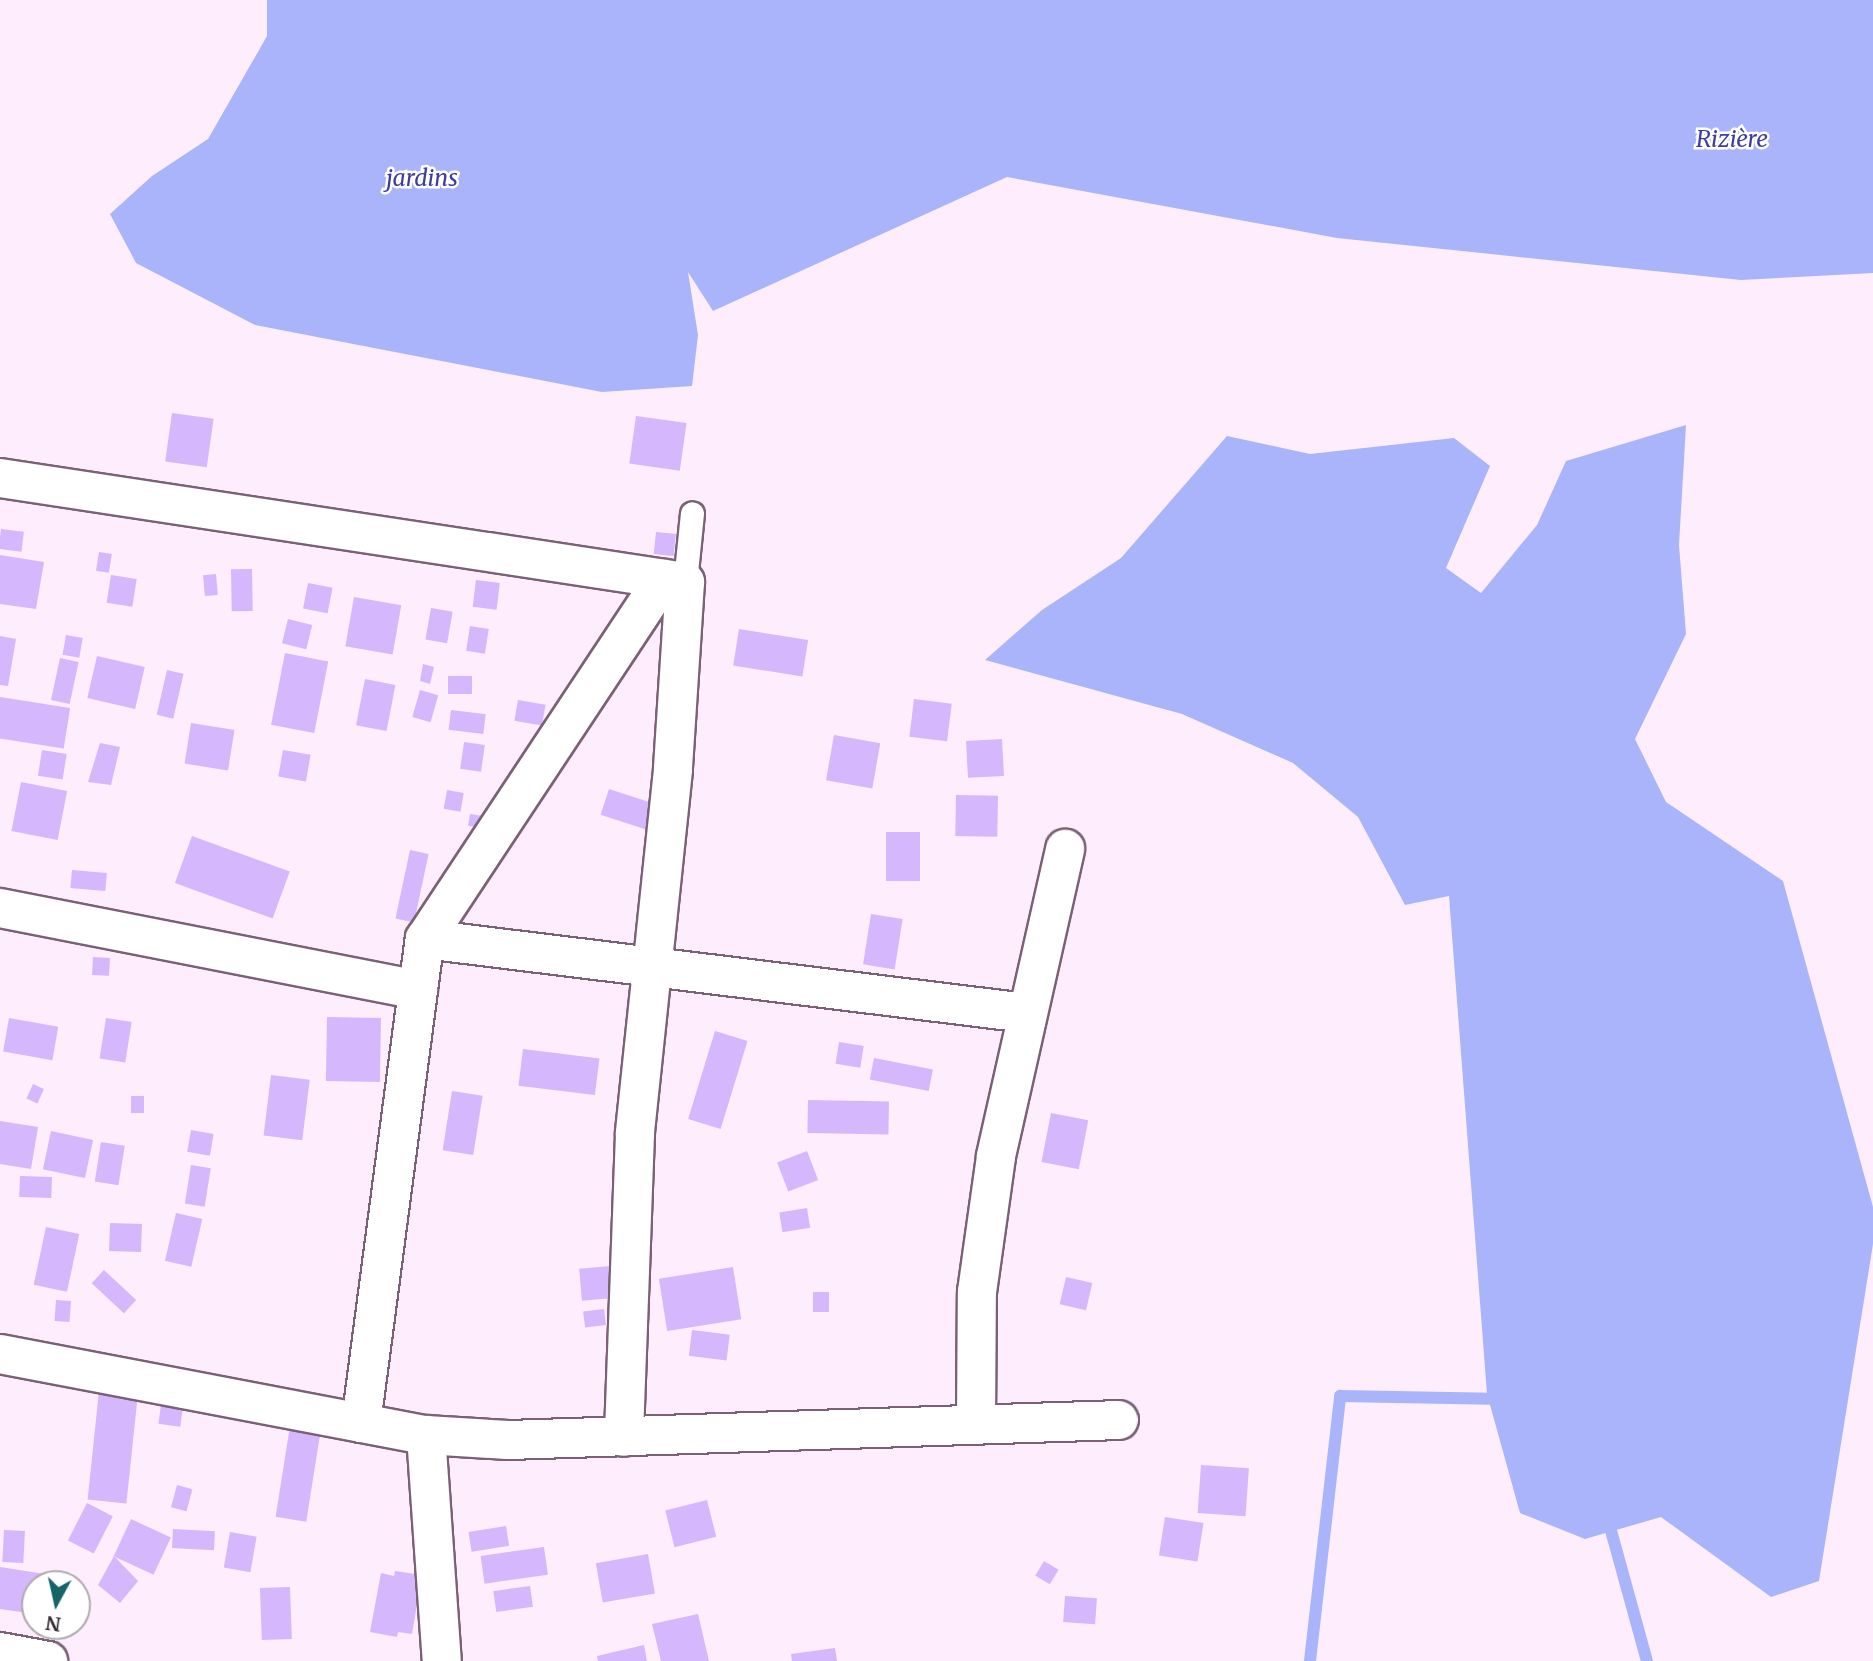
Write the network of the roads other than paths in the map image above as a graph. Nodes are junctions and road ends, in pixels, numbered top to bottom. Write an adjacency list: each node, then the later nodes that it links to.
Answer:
1 (0, 478): 3 (street)
2 (692, 513): 3 (lane)
3 (674, 581): 6 (street); 7 (street)
4 (1065, 849): 9 (street)
5 (0, 908): 8 (street)
6 (425, 939): 7 (street); 8 (street)
7 (656, 967): 9 (street); 15 (street)
8 (418, 990): 13 (street)
9 (1026, 1013): 12 (street)
10 (0, 1354): 13 (street)
11 (1119, 1420): 12 (street)
12 (976, 1421): 15 (street)
13 (361, 1423): 14 (street)
14 (426, 1435): 15 (street); 18 (street)
15 (624, 1437)
16 (0, 1652): 17 (street)
17 (48, 1661)
18 (442, 1661)

